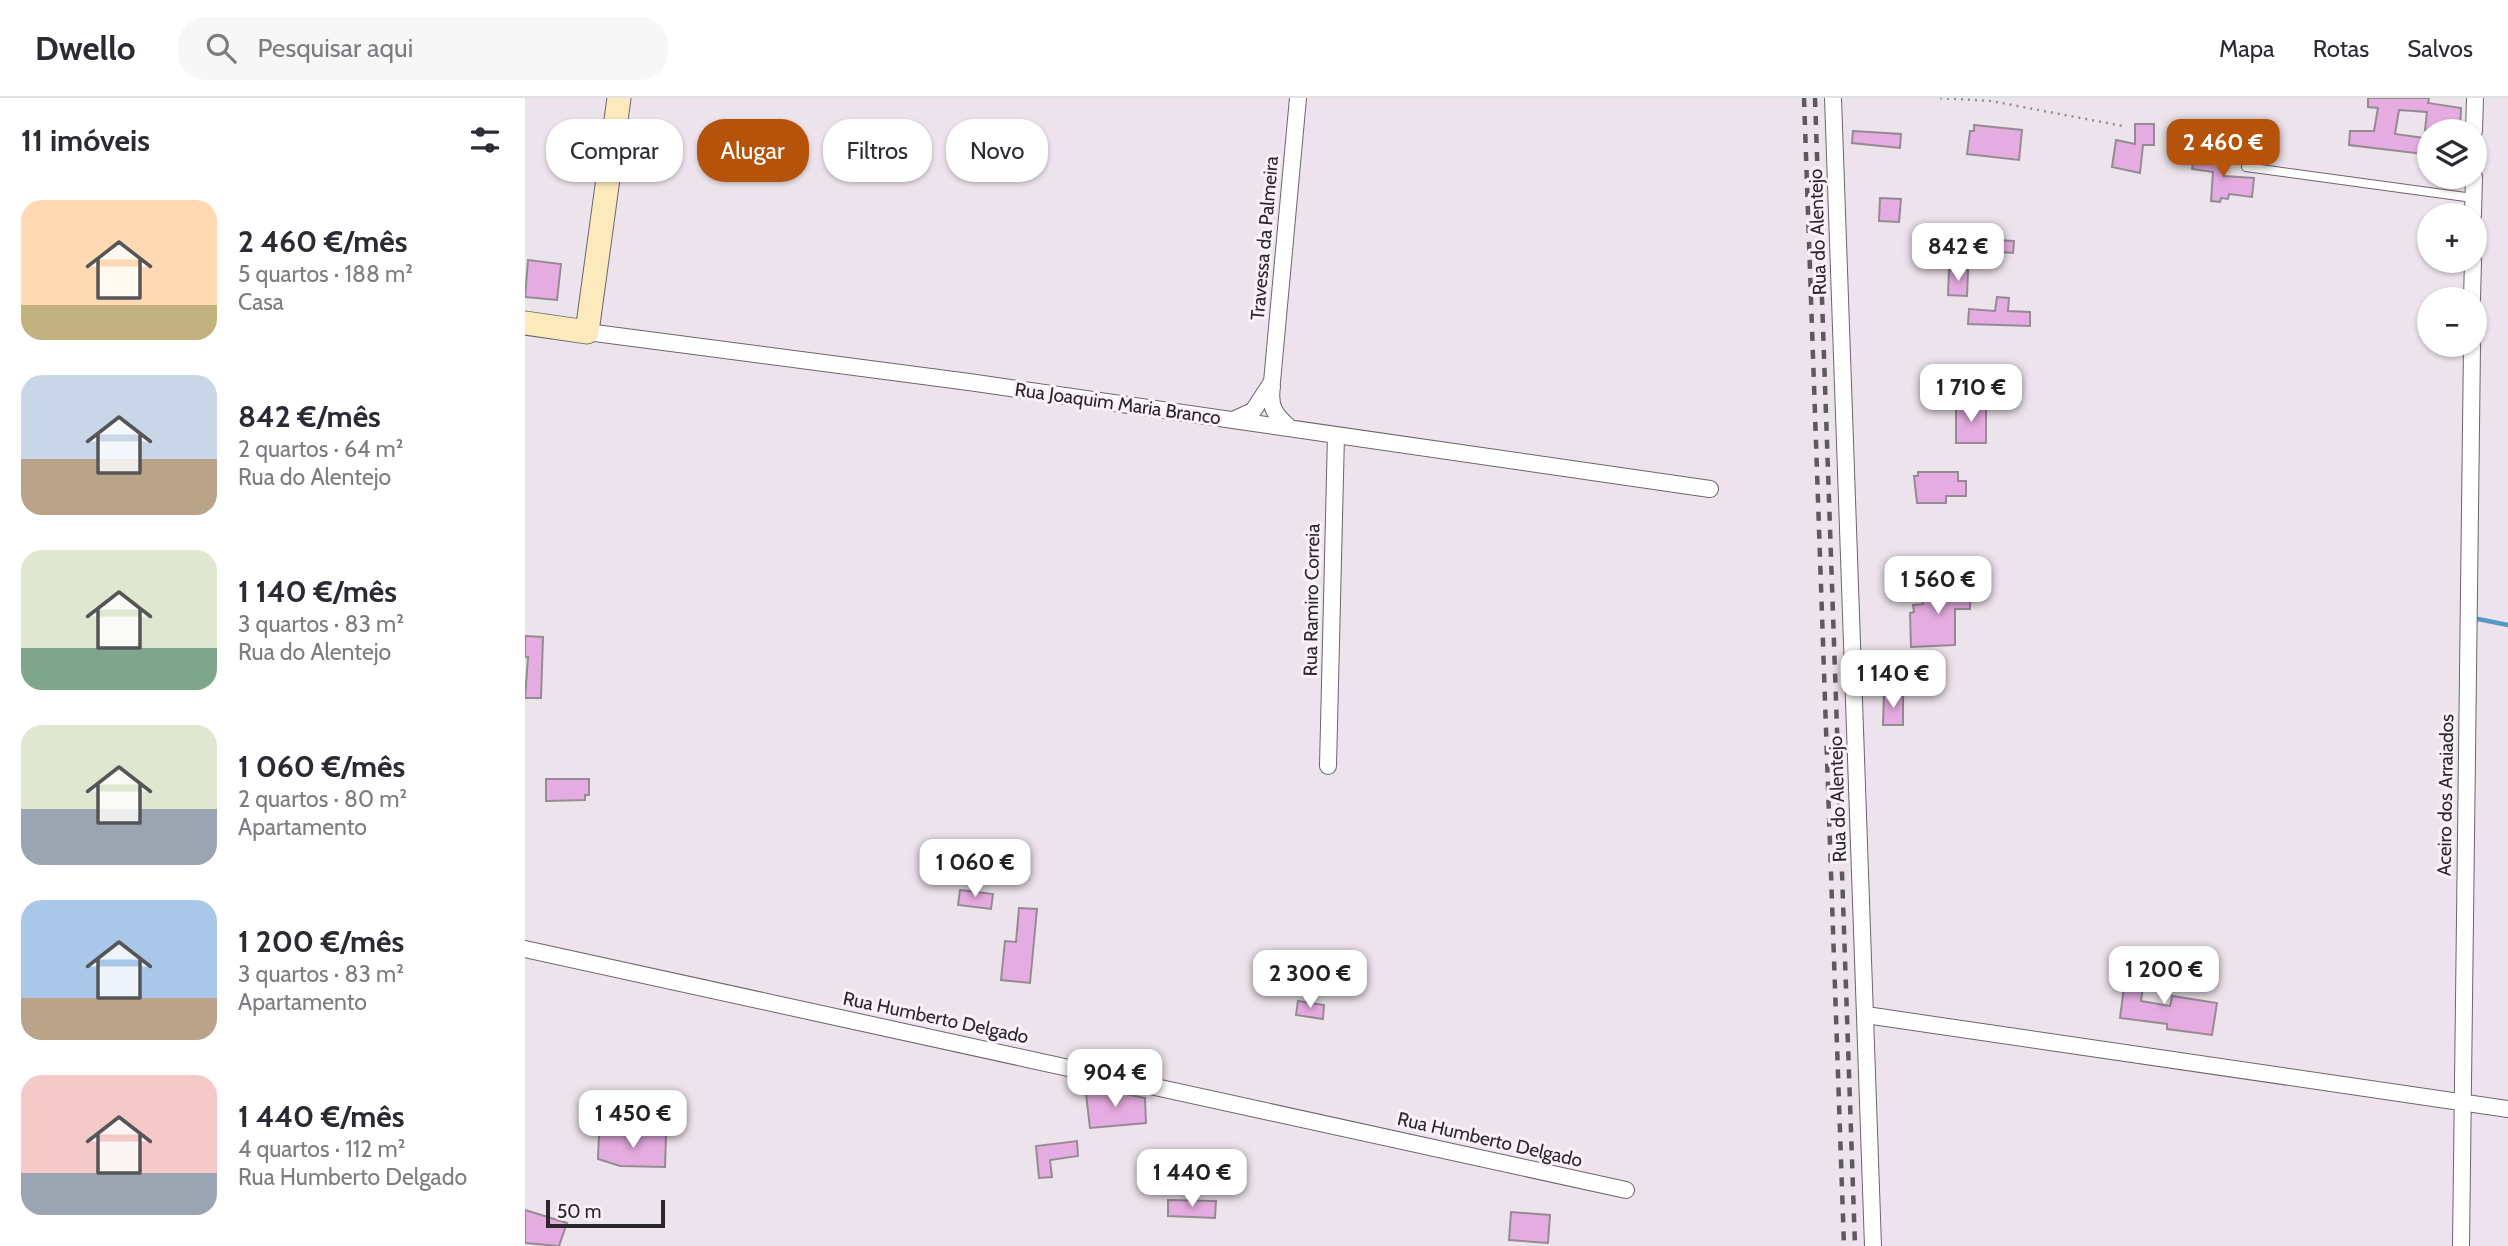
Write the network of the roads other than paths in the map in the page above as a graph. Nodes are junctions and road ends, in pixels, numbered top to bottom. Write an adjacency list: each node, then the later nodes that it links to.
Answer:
1 (619, 98): 11 (street)
2 (1298, 98): 13 (street, Travessa da Palmeira)
3 (1833, 98): 20 (street, Rua do Alentejo)
4 (2475, 98): 5 (street)
5 (2474, 119)
6 (2246, 167): 8 (lane)
7 (2473, 189): 8 (street)
8 (2473, 198): 9 (street)
9 (2473, 203)
10 (525, 323): 11 (street, Rua Joaquim Maria Branco)
11 (587, 332): 14 (street, Rua Joaquim Maria Branco)
12 (2472, 357): 21 (street, Aceiro dos Arraiados)
13 (1272, 382): 14 (street, Travessa da Palmeira); 15 (street, Travessa da Palmeira)
14 (1233, 420): 15 (street, Rua Joaquim Maria Branco)
15 (1290, 428): 16 (street, Rua Joaquim Maria Branco)
16 (1336, 435): 17 (street, Rua Joaquim Maria Branco); 18 (street, Rua Ramiro Correia)
17 (1710, 489)
18 (1328, 766)
19 (525, 949): 23 (street, Rua Humberto Delgado)
20 (1865, 1015): 21 (street); 24 (street, Rua do Alentejo)
21 (2462, 1102): 22 (street); 25 (street, Aceiro dos Arraiados)
22 (2508, 1109)
23 (1626, 1190)
24 (1873, 1246)
25 (2461, 1246)

